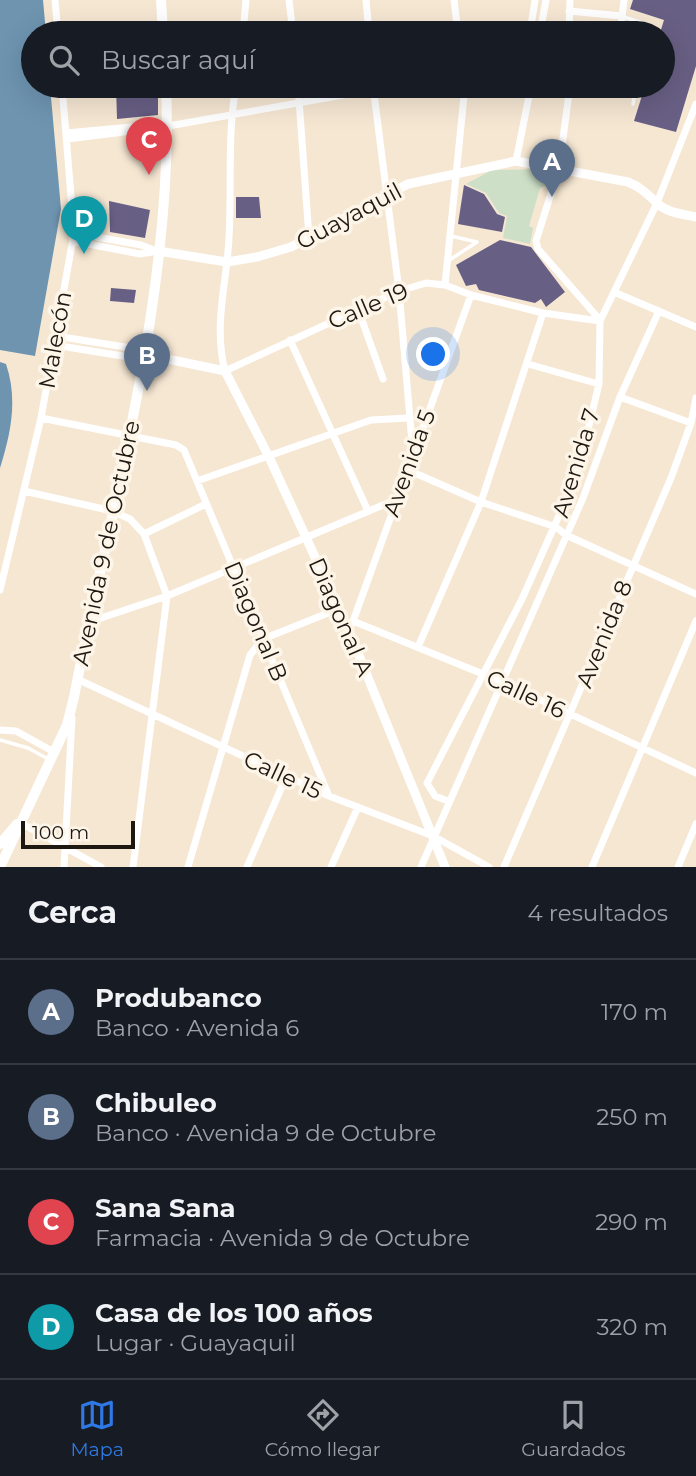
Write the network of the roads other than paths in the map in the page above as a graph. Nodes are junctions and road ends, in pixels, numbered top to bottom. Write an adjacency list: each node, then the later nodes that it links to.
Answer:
1 (55, 0): 13 (street)
2 (161, 0): 14 (main road)
3 (246, 0): 15 (street)
4 (289, 0): 16 (street)
5 (366, 0): 17 (street)
6 (454, 0): 18 (street)
7 (535, 0): 19 (street)
8 (546, 0): 20 (street)
9 (570, 0): 11 (street)
10 (624, 0): 12 (street)
11 (569, 11): 12 (street); 21 (street)
12 (622, 16): 22 (street); 23 (lane)
13 (57, 21)
14 (162, 21)
15 (244, 21)
16 (292, 21)
17 (368, 21)
18 (457, 21)
19 (532, 21)
20 (542, 21)
21 (569, 21)
22 (621, 21)
23 (636, 21)
24 (63, 98): 39 (street, Malecón)
25 (167, 98): 38 (main road, Avenida 9 de Octubre)
26 (234, 98): 37 (street)
27 (299, 98): 34 (street)
28 (328, 98): 34 (street)
29 (375, 98): 43 (street)
30 (464, 98): 42 (street)
31 (529, 98): 40 (street)
32 (568, 98): 41 (street)
33 (634, 98): 35 (lane)
34 (300, 104): 37 (street); 48 (street)
35 (633, 104)
36 (696, 104): 44 (street, Avenida 7)
37 (231, 115): 38 (street); 51 (street)
38 (168, 124): 39 (street); 49 (main road, Avenida 9 de Octubre)
39 (66, 136): 47 (street, Malecón)
40 (516, 161): 41 (street, Guayaquil); 42 (street, Guayaquil)
41 (559, 168): 44 (street, Guayaquil); 59 (street)
42 (457, 174): 43 (street, Guayaquil); 46 (street)
43 (386, 193): 48 (street, Guayaquil); 53 (street)
44 (657, 203): 45 (street, Guayaquil); 54 (street, Avenida 7)
45 (696, 217)
46 (451, 236): 50 (street); 50 (lane)
47 (73, 237): 49 (street, Guayaquil); 61 (street, Malecón)
48 (309, 237): 51 (street, Guayaquil)
49 (158, 251): 51 (street, Guayaquil); 64 (main road, Avenida 9 de Octubre)
50 (448, 261): 52 (street)
51 (227, 262): 66 (street)
52 (445, 285): 53 (street, Calle 19); 55 (street, Calle 19)
53 (399, 291): 56 (street, Calle 19); 72 (street)
54 (614, 292): 57 (street); 59 (street, Avenida 7)
55 (471, 295): 58 (street, Calle 19); 76 (street, Avenida 5)
56 (358, 309): 62 (street, Calle 19); 67 (street)
57 (659, 311): 60 (street); 69 (street, Avenida 7)
58 (542, 313): 59 (street, Calle 19); 65 (street)
59 (600, 321): 68 (street, Avenida 7)
60 (696, 327)
61 (56, 336): 63 (street, Malecón); 64 (street)
62 (290, 340): 66 (street, Calle 19); 74 (street)
63 (54, 345): 64 (street); 71 (street, Malecón)
64 (146, 354): 66 (street); 75 (main road, Avenida 9 de Octubre)
65 (528, 364): 68 (street); 82 (street)
66 (225, 371): 77 (street, Diagonal A)
67 (383, 379)
68 (599, 384): 86 (street, Avenida 7)
69 (620, 397): 73 (street); 88 (street, Avenida 7)
70 (696, 398): 73 (street, Avenida 8)
71 (41, 418): 75 (street); 80 (street, Malecón)
72 (408, 418): 74 (street); 76 (street)
73 (691, 423): 90 (street, Avenida 8)
74 (332, 435): 77 (street); 85 (street)
75 (129, 437): 79 (street, Diagonal B); 84 (main road, Avenida 9 de Octubre)
76 (413, 454): 78 (street, Avenida 5)
77 (269, 457): 79 (street); 89 (street, Diagonal A)
78 (408, 470): 81 (street, Avenida 5); 82 (street)
79 (197, 481): 83 (street, Diagonal B)
80 (24, 491): 84 (street); 92 (street, Malecón)
81 (396, 500): 85 (street); 96 (street, Avenida 5)
82 (481, 502): 86 (street); 101 (street)
83 (206, 505): 87 (street); 91 (street, Diagonal B)
84 (112, 511): 87 (street); 98 (main road, Avenida 9 de Octubre)
85 (368, 511): 89 (street)
86 (556, 527): 88 (street); 102 (street, Avenida 7)
87 (144, 534): 94 (street)
88 (566, 535): 90 (street); 104 (street, Avenida 7)
89 (305, 537): 91 (street); 95 (street, Diagonal A)
90 (634, 563): 93 (street); 107 (street, Avenida 8)
91 (233, 567): 94 (street); 100 (street, Diagonal B)
92 (0, 590)
93 (696, 594)
94 (167, 596): 98 (street); 106 (street)
95 (338, 609): 99 (street, Diagonal A); 100 (street)
96 (353, 621): 99 (street, Avenida 5); 101 (street, Calle 16)
97 (696, 621): 111 (street)
98 (89, 622): 103 (main road, Avenida 9 de Octubre)
99 (349, 631): 116 (street, Diagonal A)
100 (263, 639): 110 (street); 117 (street, Diagonal B)
101 (418, 647): 102 (street, Calle 16)
102 (483, 673): 104 (street, Calle 16); 115 (street, Avenida 7)
103 (77, 679): 105 (main road, Avenida 9 de Octubre); 106 (street, Calle 15)
104 (500, 681): 107 (street, Calle 16); 118 (street, Avenida 7)
105 (73, 700): 112 (main road, Avenida 9 de Octubre); 124 (street)
106 (152, 713): 110 (street, Calle 15); 130 (street)
107 (571, 715): 111 (street, Calle 16); 136 (street, Avenida 8)
108 (0, 730): 112 (street)
109 (0, 740): 112 (lane)
110 (221, 747): 114 (street, Calle 15); 131 (street)
111 (643, 749): 113 (street, Calle 16); 137 (street)
112 (52, 756): 120 (main road, Avenida 9 de Octubre)
113 (696, 773)
114 (286, 777): 117 (street, Calle 15); 132 (street)
115 (427, 783): 116 (street); 118 (street)
116 (415, 791): 122 (street, Diagonal A)
117 (329, 796): 119 (street, Calle 15)
118 (448, 801): 122 (street, Avenida 7)
119 (358, 807): 122 (street, Calle 15); 133 (street)
120 (19, 822): 123 (main road, Avenida 9 de Octubre); 124 (street); 127 (main road, Avenida 9 de Octubre)
121 (696, 824): 138 (street)
122 (433, 836): 126 (street, Avenida 7); 134 (street, Diagonal A); 135 (street, Calle 15)
123 (0, 844)
124 (66, 848): 125 (street); 128 (street)
125 (85, 863): 129 (street)
126 (421, 866)
127 (0, 867)
128 (64, 867)
129 (101, 867)
130 (133, 867)
131 (188, 867)
132 (247, 867)
133 (331, 867)
134 (445, 867)
135 (489, 867)
136 (504, 867)
137 (592, 867)
138 (678, 867)

